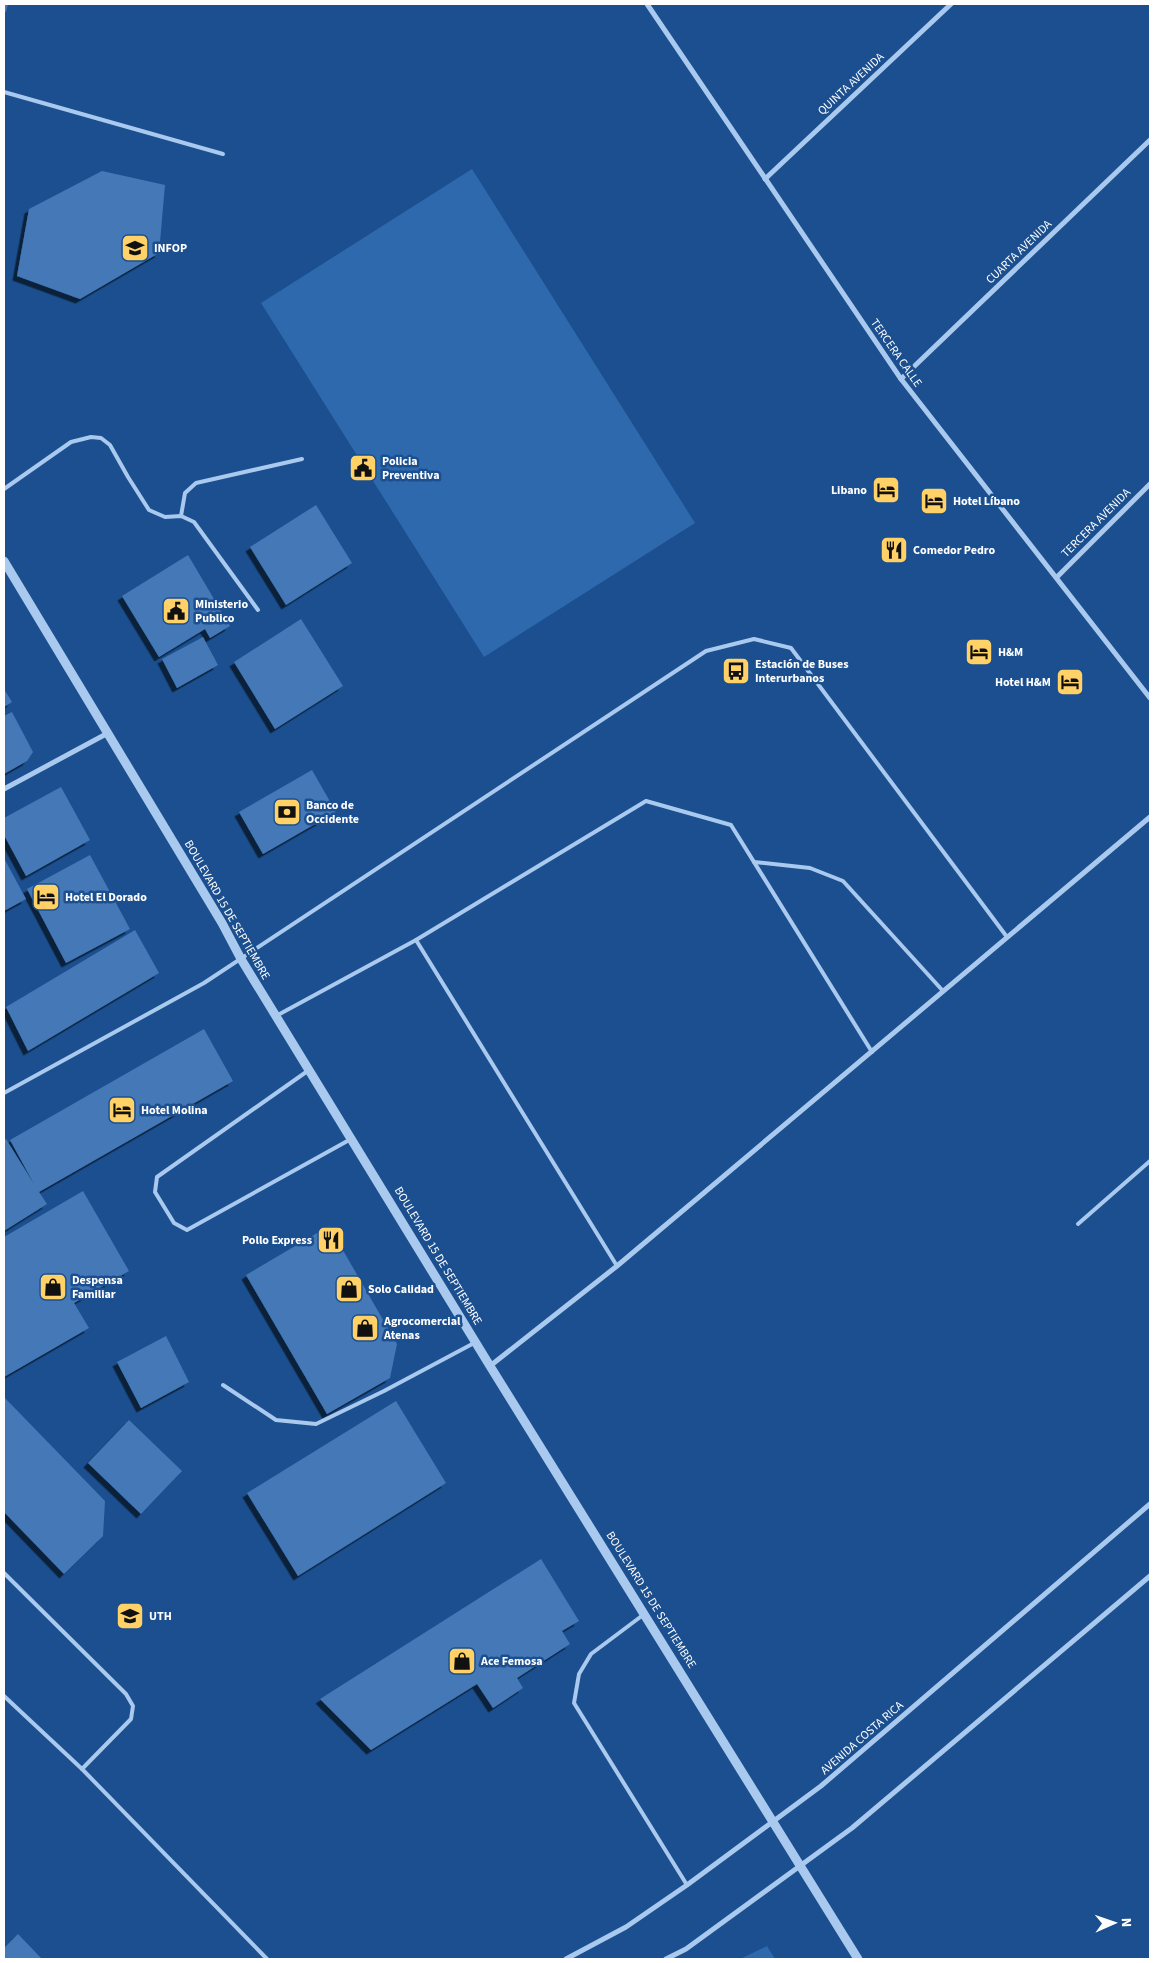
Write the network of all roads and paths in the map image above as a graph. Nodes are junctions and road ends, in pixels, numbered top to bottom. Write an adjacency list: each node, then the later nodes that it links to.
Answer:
1 (647, 4): 6 (street, TERCERA CALLE)
2 (951, 4): 6 (street, QUINTA AVENIDA)
3 (4, 92): 5 (lane)
4 (1150, 140): 7 (street, CUARTA AVENIDA)
5 (223, 154)
6 (765, 179): 7 (street, TERCERA CALLE)
7 (901, 379): 13 (street, TERCERA CALLE)
8 (302, 459): 11 (lane)
9 (1150, 484): 13 (street, TERCERA AVENIDA)
10 (4, 489): 11 (lane)
11 (181, 516): 14 (lane)
12 (4, 561): 16 (street, BOULEVARD 15 DE SEPTIEMBRE)
13 (1057, 577): 15 (street, TERCERA CALLE)
14 (258, 610)
15 (1150, 698)
16 (108, 732): 17 (street); 22 (street, BOULEVARD 15 DE SEPTIEMBRE)
17 (4, 789)
18 (1150, 817): 20 (street)
19 (754, 862): 21 (lane); 23 (lane); 25 (lane)
20 (1007, 937): 22 (lane); 23 (street)
21 (416, 940): 24 (lane); 31 (lane)
22 (241, 959): 24 (street, BOULEVARD 15 DE SEPTIEMBRE); 27 (lane)
23 (943, 991): 25 (street)
24 (276, 1016): 26 (street, BOULEVARD 15 DE SEPTIEMBRE)
25 (872, 1052): 31 (street)
26 (309, 1070): 28 (street, BOULEVARD 15 DE SEPTIEMBRE); 28 (lane)
27 (4, 1093)
28 (351, 1138): 32 (street, BOULEVARD 15 DE SEPTIEMBRE)
29 (1150, 1161): 30 (lane)
30 (1078, 1224)
31 (617, 1266): 33 (street)
32 (476, 1342): 33 (street, BOULEVARD 15 DE SEPTIEMBRE); 34 (lane)
33 (490, 1366): 38 (street, BOULEVARD 15 DE SEPTIEMBRE)
34 (223, 1384)
35 (1150, 1504): 41 (street, AVENIDA COSTA RICA)
36 (4, 1573): 40 (lane)
37 (1150, 1576): 42 (street)
38 (644, 1613): 41 (street, BOULEVARD 15 DE SEPTIEMBRE); 43 (lane)
39 (4, 1696): 40 (lane)
40 (82, 1769): 44 (lane)
41 (773, 1821): 42 (street, BOULEVARD 15 DE SEPTIEMBRE); 43 (street, AVENIDA COSTA RICA)
42 (801, 1866): 46 (street); 47 (street, BOULEVARD 15 DE SEPTIEMBRE)
43 (688, 1885): 45 (street, AVENIDA COSTA RICA)
44 (267, 1959)
45 (566, 1959)
46 (666, 1959)
47 (858, 1959)

